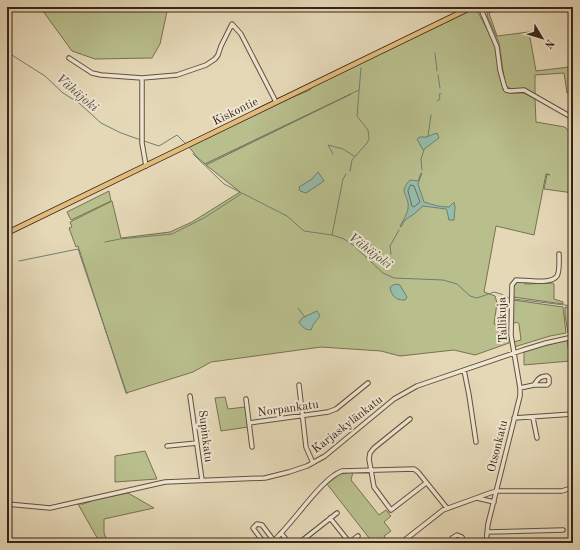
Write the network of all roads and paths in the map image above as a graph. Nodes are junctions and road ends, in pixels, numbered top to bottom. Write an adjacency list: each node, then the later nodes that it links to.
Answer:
1 (472, 7): 5 (main road, Kiskontie)
2 (480, 7): 6 (street)
3 (69, 58): 4 (street)
4 (142, 78): 5 (street); 7 (street)
5 (276, 102): 7 (main road, Kiskontie)
6 (573, 118)
7 (146, 166): 8 (main road, Kiskontie)
8 (7, 233)
9 (559, 254): 11 (street, Tallikuja)
10 (573, 337): 11 (street, Karjaskylänkatu)
11 (514, 353): 12 (street, Karjaskylänkatu); 16 (street, Otsonkatu)
12 (464, 370): 26 (street); 30 (street, Karjaskylänkatu)
13 (368, 383): 20 (street, Norpankatu)
14 (299, 385): 20 (street)
15 (534, 385): 16 (street)
16 (520, 388): 21 (street, Otsonkatu)
17 (190, 396): 27 (street, Supinkatu)
18 (246, 399): 24 (street, Norpankatu)
19 (573, 414): 22 (street)
20 (302, 416): 24 (street, Norpankatu); 30 (street)
21 (514, 418): 22 (street); 35 (street, Otsonkatu)
22 (533, 418): 25 (street)
23 (410, 420): 31 (street)
24 (249, 423): 29 (street, Norpankatu)
25 (537, 438)
26 (476, 442)
27 (197, 443): 28 (street); 32 (street, Supinkatu)
28 (167, 446)
29 (252, 447)
30 (312, 463): 32 (street, Karjaskylänkatu)
31 (371, 470): 33 (street); 33 (street); 44 (street)
32 (202, 480): 38 (street, Karjaskylänkatu)
33 (426, 483): 39 (street)
34 (568, 489): 35 (street)
35 (496, 491): 36 (street); 37 (street, Otsonkatu)
36 (477, 498): 37 (street); 39 (street)
37 (494, 502): 43 (street, Otsonkatu)
38 (7, 504)
39 (447, 508): 51 (street)
40 (337, 513): 41 (street)
41 (330, 518): 49 (street); 50 (street)
42 (563, 530): 43 (street)
43 (487, 532): 54 (street, Otsonkatu)
44 (282, 533): 46 (street); 48 (street)
45 (358, 536): 50 (street)
46 (272, 542): 47 (street)
47 (264, 543)
48 (289, 543)
49 (299, 543)
50 (349, 543)
51 (402, 543)
52 (452, 543): 53 (street)
53 (464, 543)
54 (486, 543)

